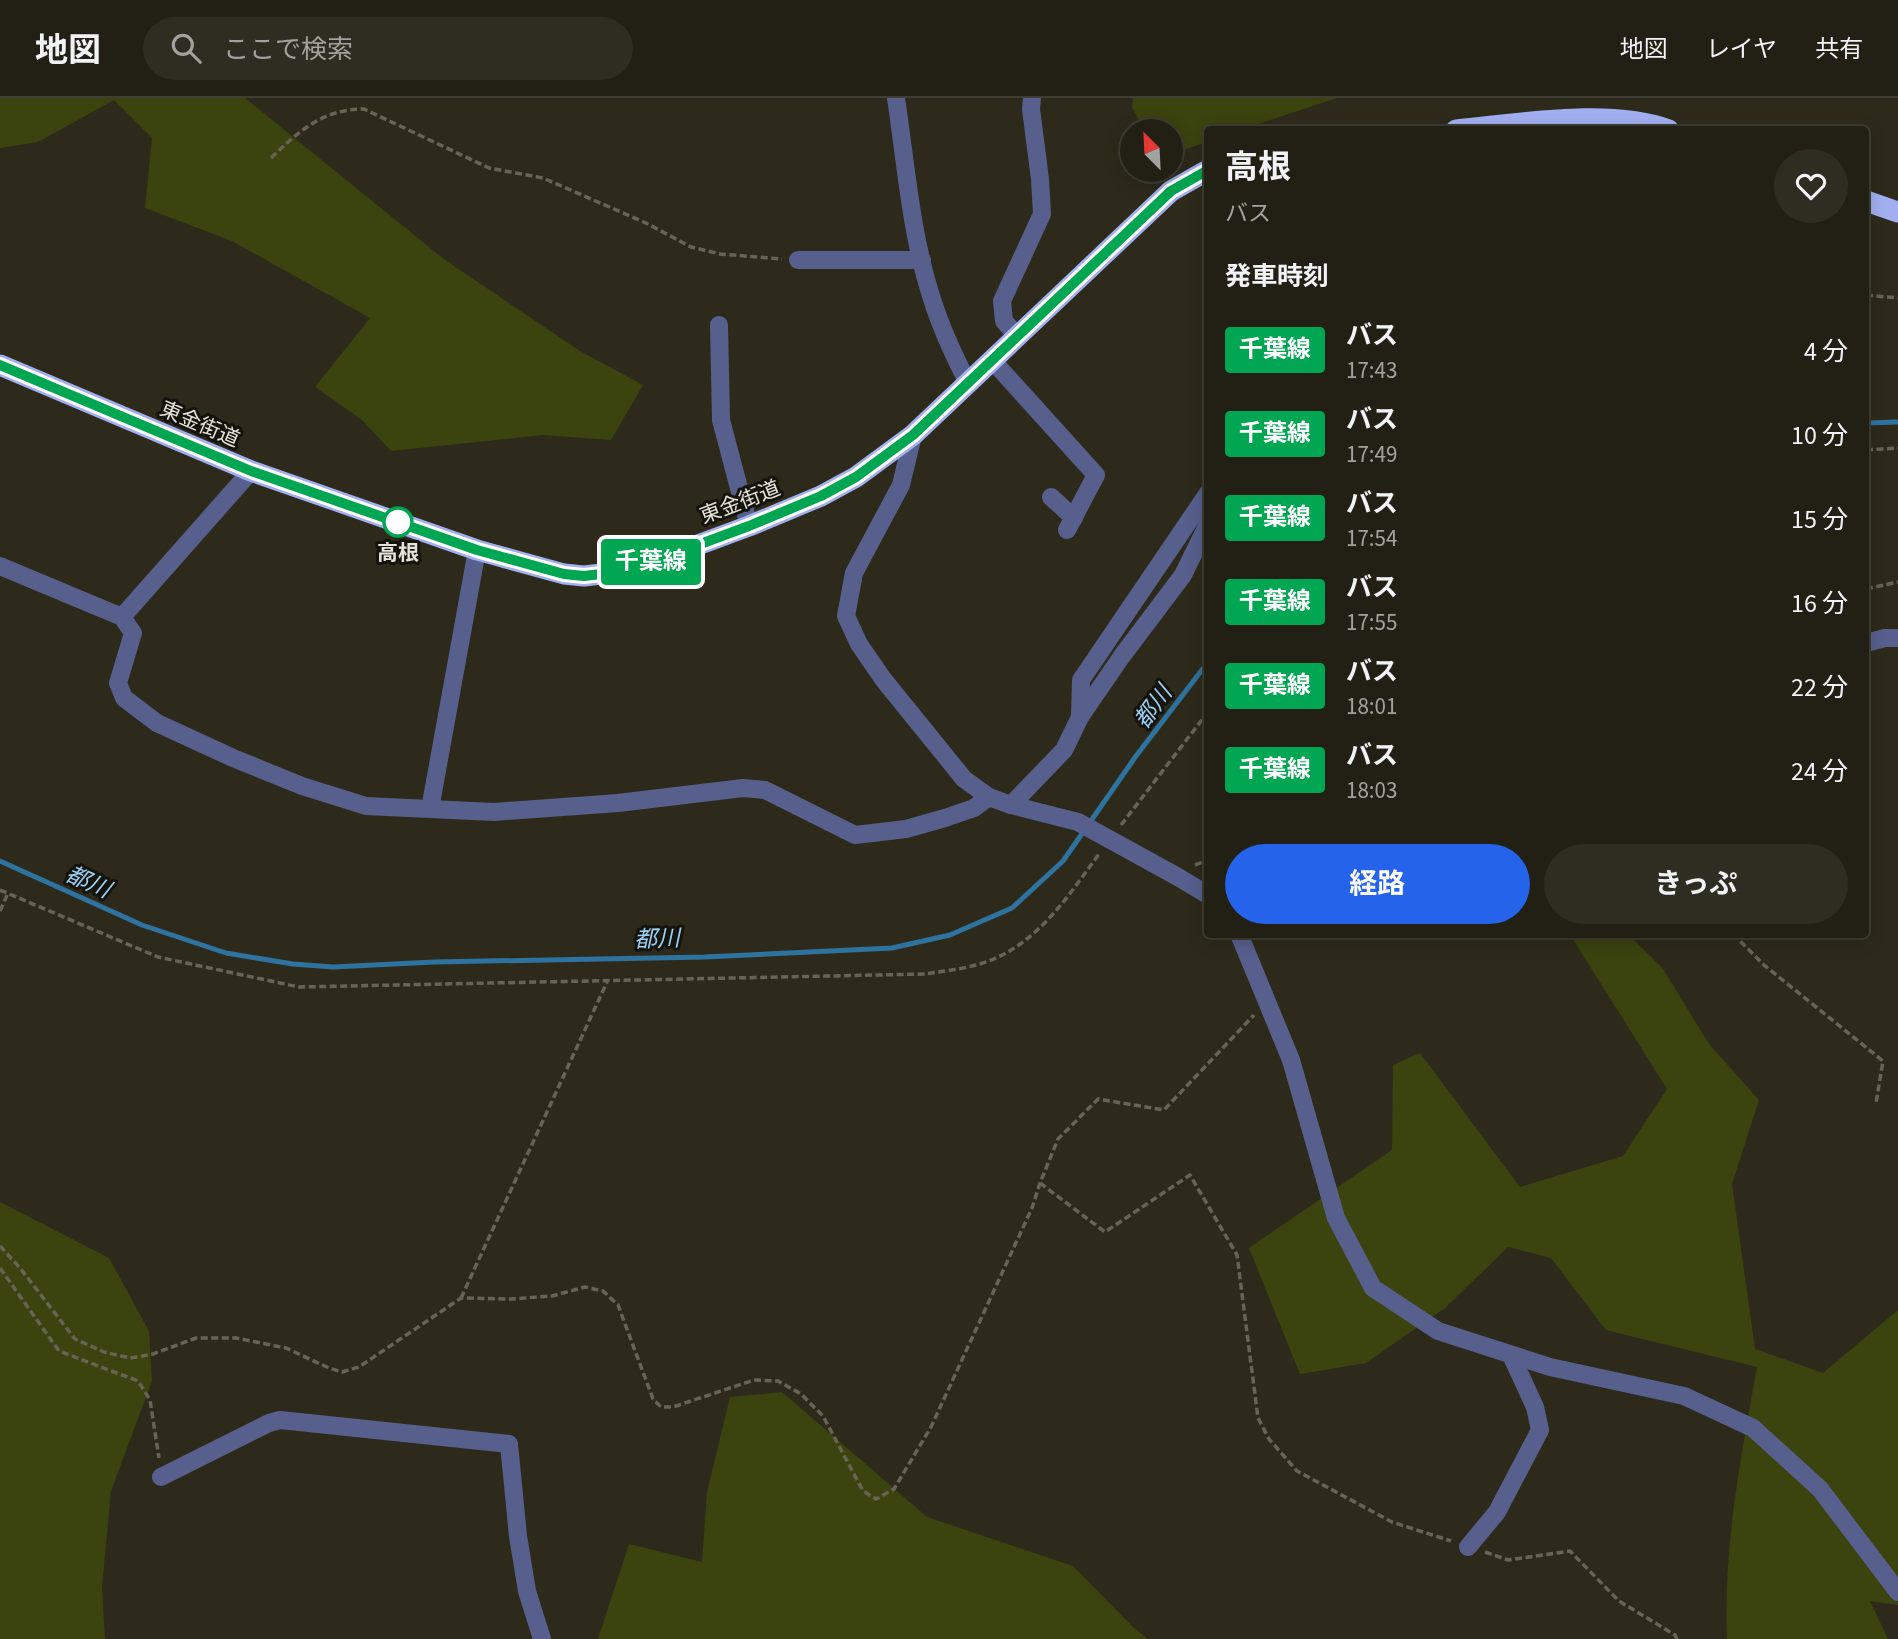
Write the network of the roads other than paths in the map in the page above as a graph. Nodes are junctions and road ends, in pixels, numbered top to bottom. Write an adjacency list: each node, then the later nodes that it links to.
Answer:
1 (896, 98): 9 (street)
2 (1032, 98): 11 (street)
3 (1505, 126): 4 (highway)
4 (1658, 126)
5 (1204, 172): 11 (highway, 東金街道)
6 (1869, 202): 7 (highway)
7 (1898, 212)
8 (799, 260): 9 (street)
9 (922, 260): 14 (street)
10 (719, 326): 19 (street)
11 (1017, 336): 12 (highway, 東金街道)
12 (992, 360): 14 (highway, 東金街道); 17 (street)
13 (0, 365): 16 (highway, 東金街道)
14 (968, 383): 15 (highway, 東金街道)
15 (913, 435): 19 (highway, 東金街道); 27 (street)
16 (251, 471): 21 (highway, 東金街道); 23 (street)
17 (1051, 497)
18 (1204, 500): 26 (street)
19 (749, 526): 21 (highway, 東金街道)
20 (1204, 532): 26 (street)
21 (477, 550): 29 (street)
22 (0, 566): 23 (street)
23 (122, 617): 29 (street)
24 (1898, 638): 25 (street)
25 (1869, 642)
26 (1080, 717): 28 (street)
27 (989, 797): 28 (street); 29 (street)
28 (1010, 805): 30 (street)
29 (430, 809)
30 (1204, 893)
31 (1240, 938): 32 (street)
32 (1511, 1355): 34 (street); 35 (street)
33 (161, 1477): 36 (street)
34 (1468, 1547)
35 (1898, 1592)
36 (542, 1639)

